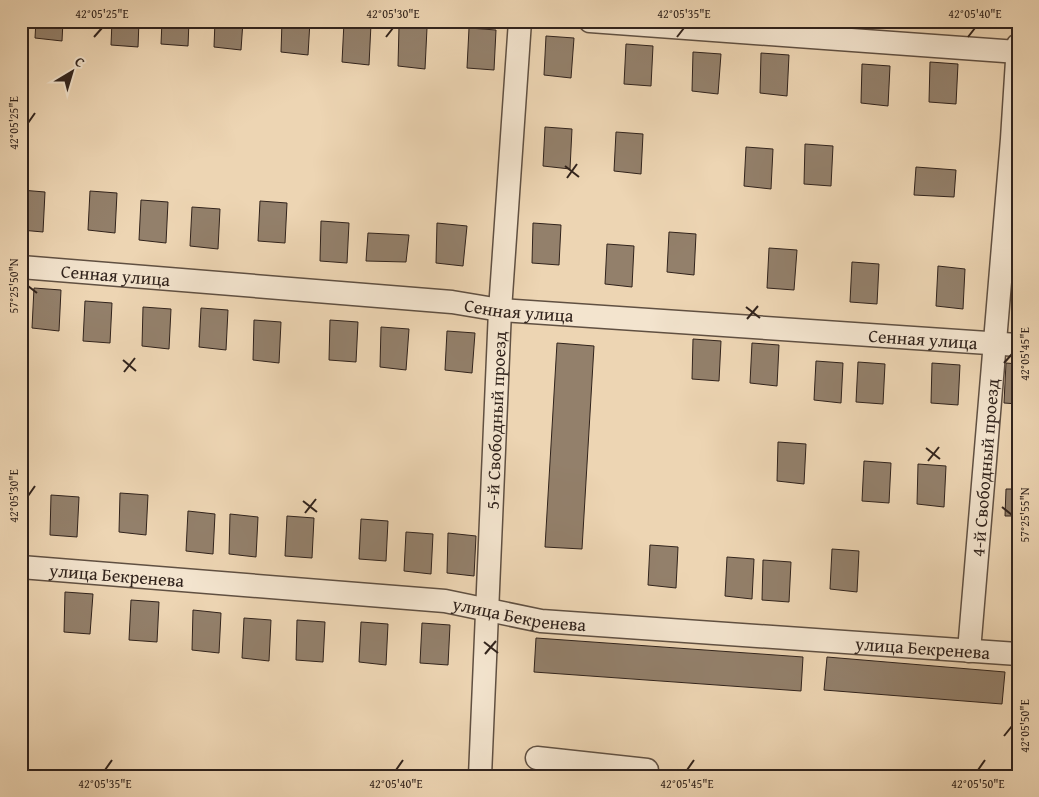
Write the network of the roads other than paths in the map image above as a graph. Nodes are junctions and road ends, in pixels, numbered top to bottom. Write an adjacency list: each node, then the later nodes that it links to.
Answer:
1 (520, 21): 7 (street, 5-й Свободный проезд)
2 (590, 21): 4 (street)
3 (1018, 46): 4 (street, 4-й Свободный проезд)
4 (1018, 52): 5 (street, 4-й Свободный проезд)
5 (1015, 139): 8 (street, 4-й Свободный проезд)
6 (21, 267): 7 (street, Сенная улица)
7 (500, 310): 8 (street, Сенная улица); 11 (street, 5-й Свободный проезд)
8 (995, 343): 9 (street, Сенная улица); 12 (street, 4-й Свободный проезд)
9 (1018, 345)
10 (21, 567): 11 (street, улица Бекренева)
11 (488, 610): 12 (street, улица Бекренева); 15 (street, 5-й Свободный проезд)
12 (969, 651): 13 (street, улица Бекренева)
13 (1018, 654)
14 (537, 758): 16 (street)
15 (480, 776)
16 (647, 776)

